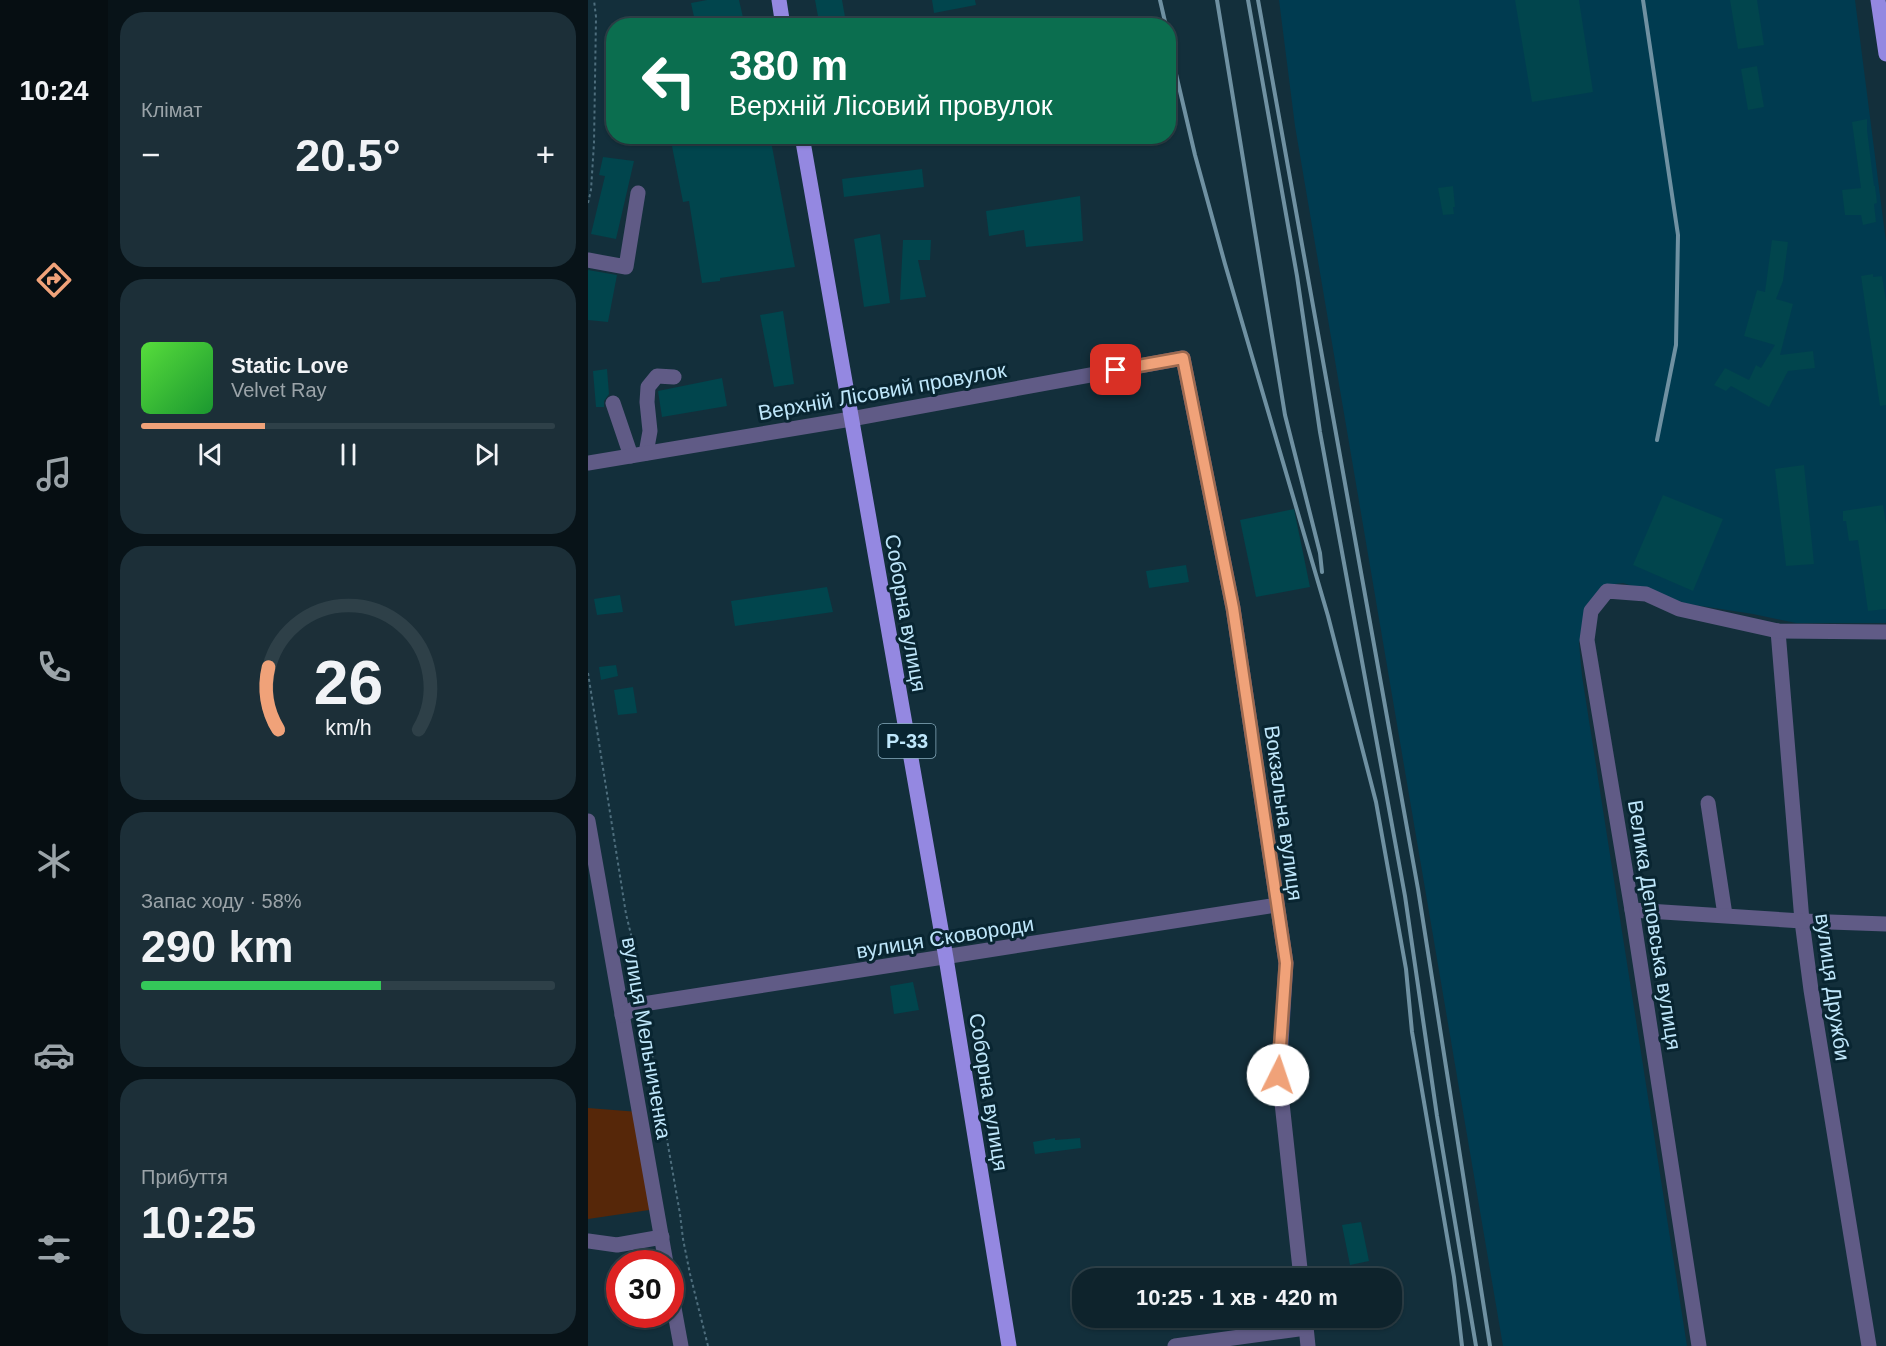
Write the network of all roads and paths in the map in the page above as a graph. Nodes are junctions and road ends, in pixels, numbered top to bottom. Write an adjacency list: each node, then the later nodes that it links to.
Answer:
1 (594, 0): 8 (path)
2 (779, 0): 4 (main road)
3 (1878, 0): 5 (main road)
4 (782, 18)
5 (1886, 54)
6 (803, 144): 13 (main road, Соборна вулиця / Р-33)
7 (638, 193): 9 (street)
8 (588, 202)
9 (588, 260)
10 (1183, 358): 13 (street, Верхній Лісовий провулок); 21 (street, Вокзальна вулиця)
11 (674, 377): 14 (street)
12 (613, 403): 14 (street)
13 (851, 419): 14 (street, Верхній Лісовий провулок); 26 (main road, Соборна вулиця / Р-33)
14 (638, 454): 15 (street, Верхній Лісовий провулок)
15 (588, 463)
16 (1778, 631): 17 (street); 22 (street, Велика Деповська вулиця); 24 (street, вулиця Дружби)
17 (1886, 632)
18 (588, 673): 27 (path)
19 (1708, 803): 23 (street)
20 (588, 820): 28 (street, вулиця Мельниченка)
21 (1277, 905): 26 (street, вулиця Сковороди); 32 (street, Вокзальна вулиця)
22 (1632, 910): 23 (street); 41 (street, Велика Деповська вулиця)
23 (1725, 915): 24 (street)
24 (1802, 921): 25 (street); 42 (street, вулиця Дружби)
25 (1886, 924)
26 (946, 958): 27 (street, вулиця Сковороди); 38 (main road, Соборна вулиця / Р-33)
27 (643, 1004): 28 (street, вулиця Сковороди); 37 (path)
28 (622, 1015): 29 (street, вулиця Мельниченка)
29 (662, 1237): 30 (street); 31 (street, вулиця Мельниченка)
30 (588, 1241)
31 (664, 1250)
32 (1300, 1268)
33 (678, 1328): 36 (street)
34 (1278, 1328): 39 (street)
35 (1306, 1328): 40 (street)
36 (681, 1346)
37 (708, 1346)
38 (1009, 1346)
39 (1176, 1346)
40 (1308, 1346)
41 (1699, 1346)
42 (1869, 1346)

